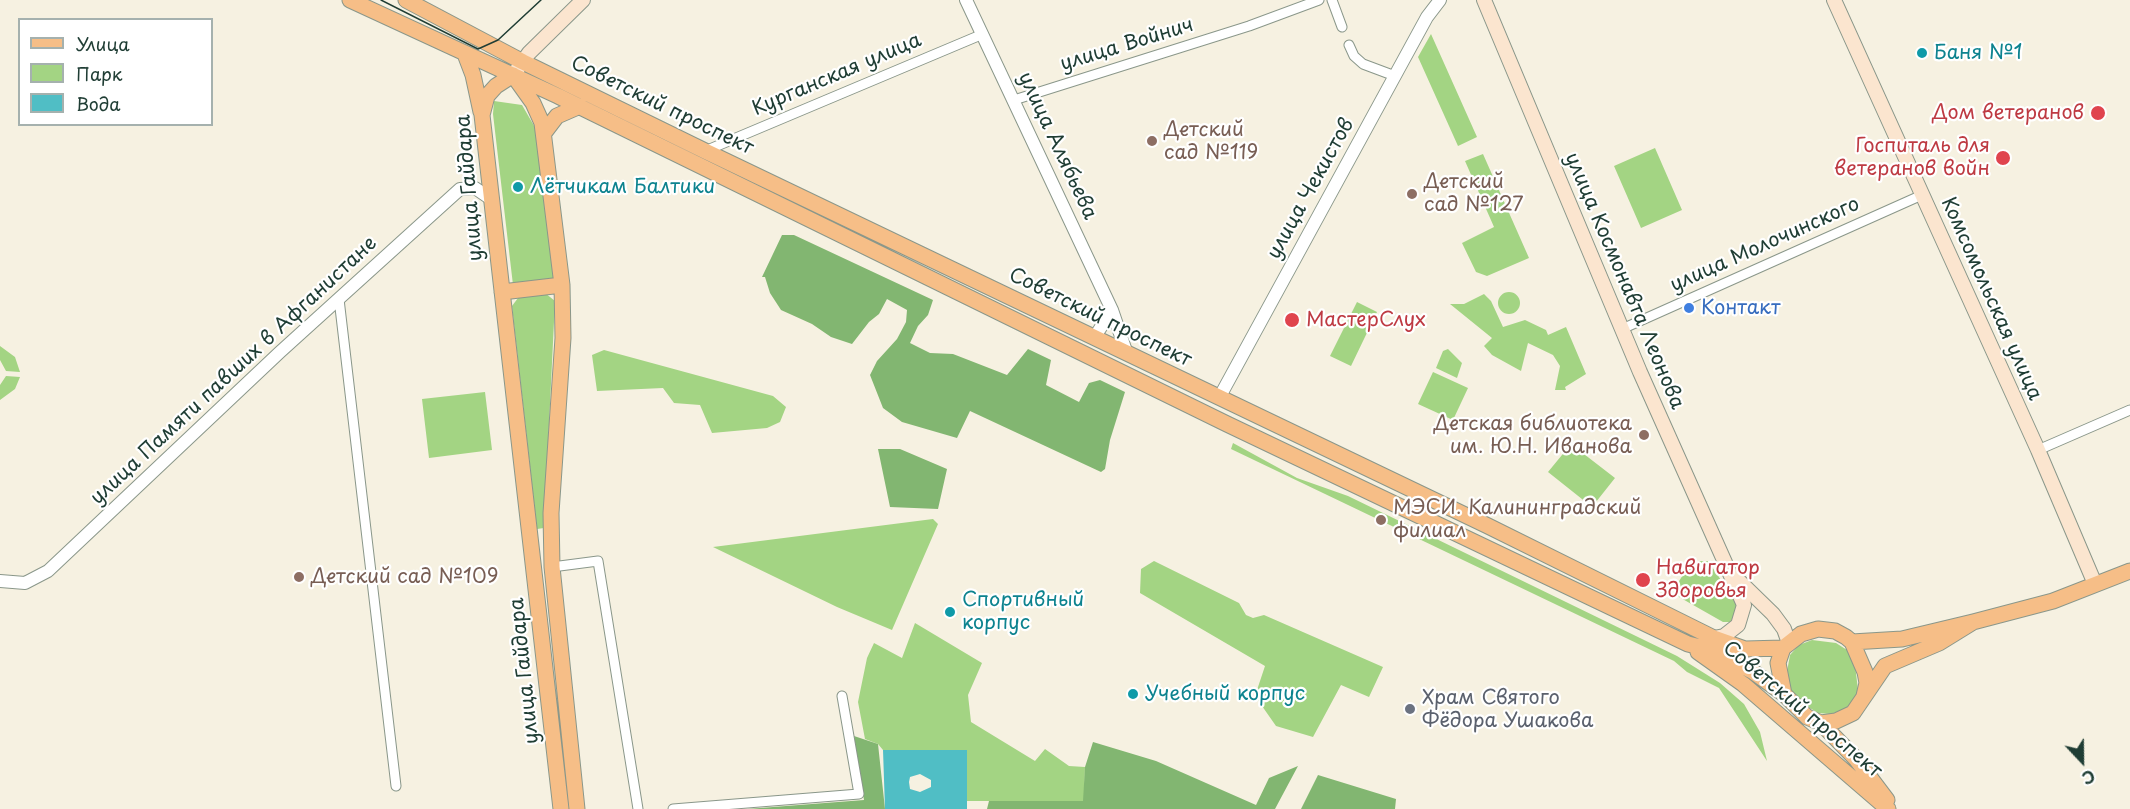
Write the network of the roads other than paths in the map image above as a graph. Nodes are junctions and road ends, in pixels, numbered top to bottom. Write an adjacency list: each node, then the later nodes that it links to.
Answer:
1 (350, 0): 13 (main road, Советский проспект)
2 (405, 0): 14 (main road, Советский проспект)
3 (583, 0): 14 (main road)
4 (966, 0): 11 (street, улица Алябьева)
5 (1319, 0): 17 (street, улица Войнич)
6 (1332, 0): 10 (street)
7 (1440, 0): 16 (street, улица Чекистов)
8 (1484, 0): 28 (main road, улица Космонавта Леонова)
9 (1834, 0): 22 (main road, Комсомольская улица)
10 (1342, 27)
11 (983, 34): 17 (street, улица Алябьева); 21 (street, Курганская улица)
12 (1349, 45): 16 (street)
13 (465, 54): 15 (main road, Советский проспект); 19 (main road)
14 (523, 62): 15 (main road); 21 (main road, Советский проспект)
15 (513, 75): 18 (main road, Советский проспект); 19 (main road, улица Гайдара); 20 (main road, улица Гайдара)
16 (1395, 76): 31 (street, улица Чекистов)
17 (1014, 100): 27 (street, улица Алябьева)
18 (579, 106): 20 (main road); 42 (main road, Советский проспект)
19 (482, 115): 23 (main road, улица Гайдара)
20 (544, 133): 24 (main road, улица Гайдара)
21 (705, 151): 29 (main road, Советский проспект)
22 (1922, 195): 28 (street, улица Молочинского); 33 (main road, Комсомольская улица)
23 (491, 199): 25 (main road, улица Гайдара); 26 (street, улица Памяти павших в Афганистане)
24 (562, 285): 25 (main road); 34 (main road, улица Гайдара)
25 (502, 292): 49 (main road, улица Гайдара)
26 (339, 299): 37 (street, улица Памяти павших в Афганистане); 48 (street)
27 (1112, 310): 29 (street); 30 (street, улица Алябьева)
28 (1622, 329): 36 (main road, улица Космонавта Леонова)
29 (1094, 339): 30 (main road, Советский проспект)
30 (1127, 354): 31 (main road, Советский проспект)
31 (1219, 398): 40 (main road, Советский проспект)
32 (2130, 410): 33 (street)
33 (2038, 450): 38 (main road, Комсомольская улица)
34 (552, 567): 50 (main road, улица Гайдара); 51 (street)
35 (2130, 571): 38 (main road)
36 (1733, 575): 40 (main road, улица Космонавта Леонова); 43 (main road, улица Космонавта Леонова)
37 (0, 581)
38 (2095, 584): 39 (main road)
39 (1974, 622): 41 (main road); 46 (main road)
40 (1714, 638): 43 (main road, Советский проспект)
41 (1852, 642): 43 (main road); 46 (main road)
42 (1688, 644): 44 (main road, Советский проспект); 53 (main road, Советский проспект)
43 (1786, 646): 44 (main road)
44 (1784, 694): 47 (main road)
45 (842, 696): 52 (street)
46 (1864, 696): 47 (main road)
47 (1821, 723): 54 (main road, Советский проспект)
48 (396, 786)
49 (561, 809)
50 (577, 809)
51 (638, 809)
52 (673, 809)
53 (1888, 809)
54 (1893, 809)

